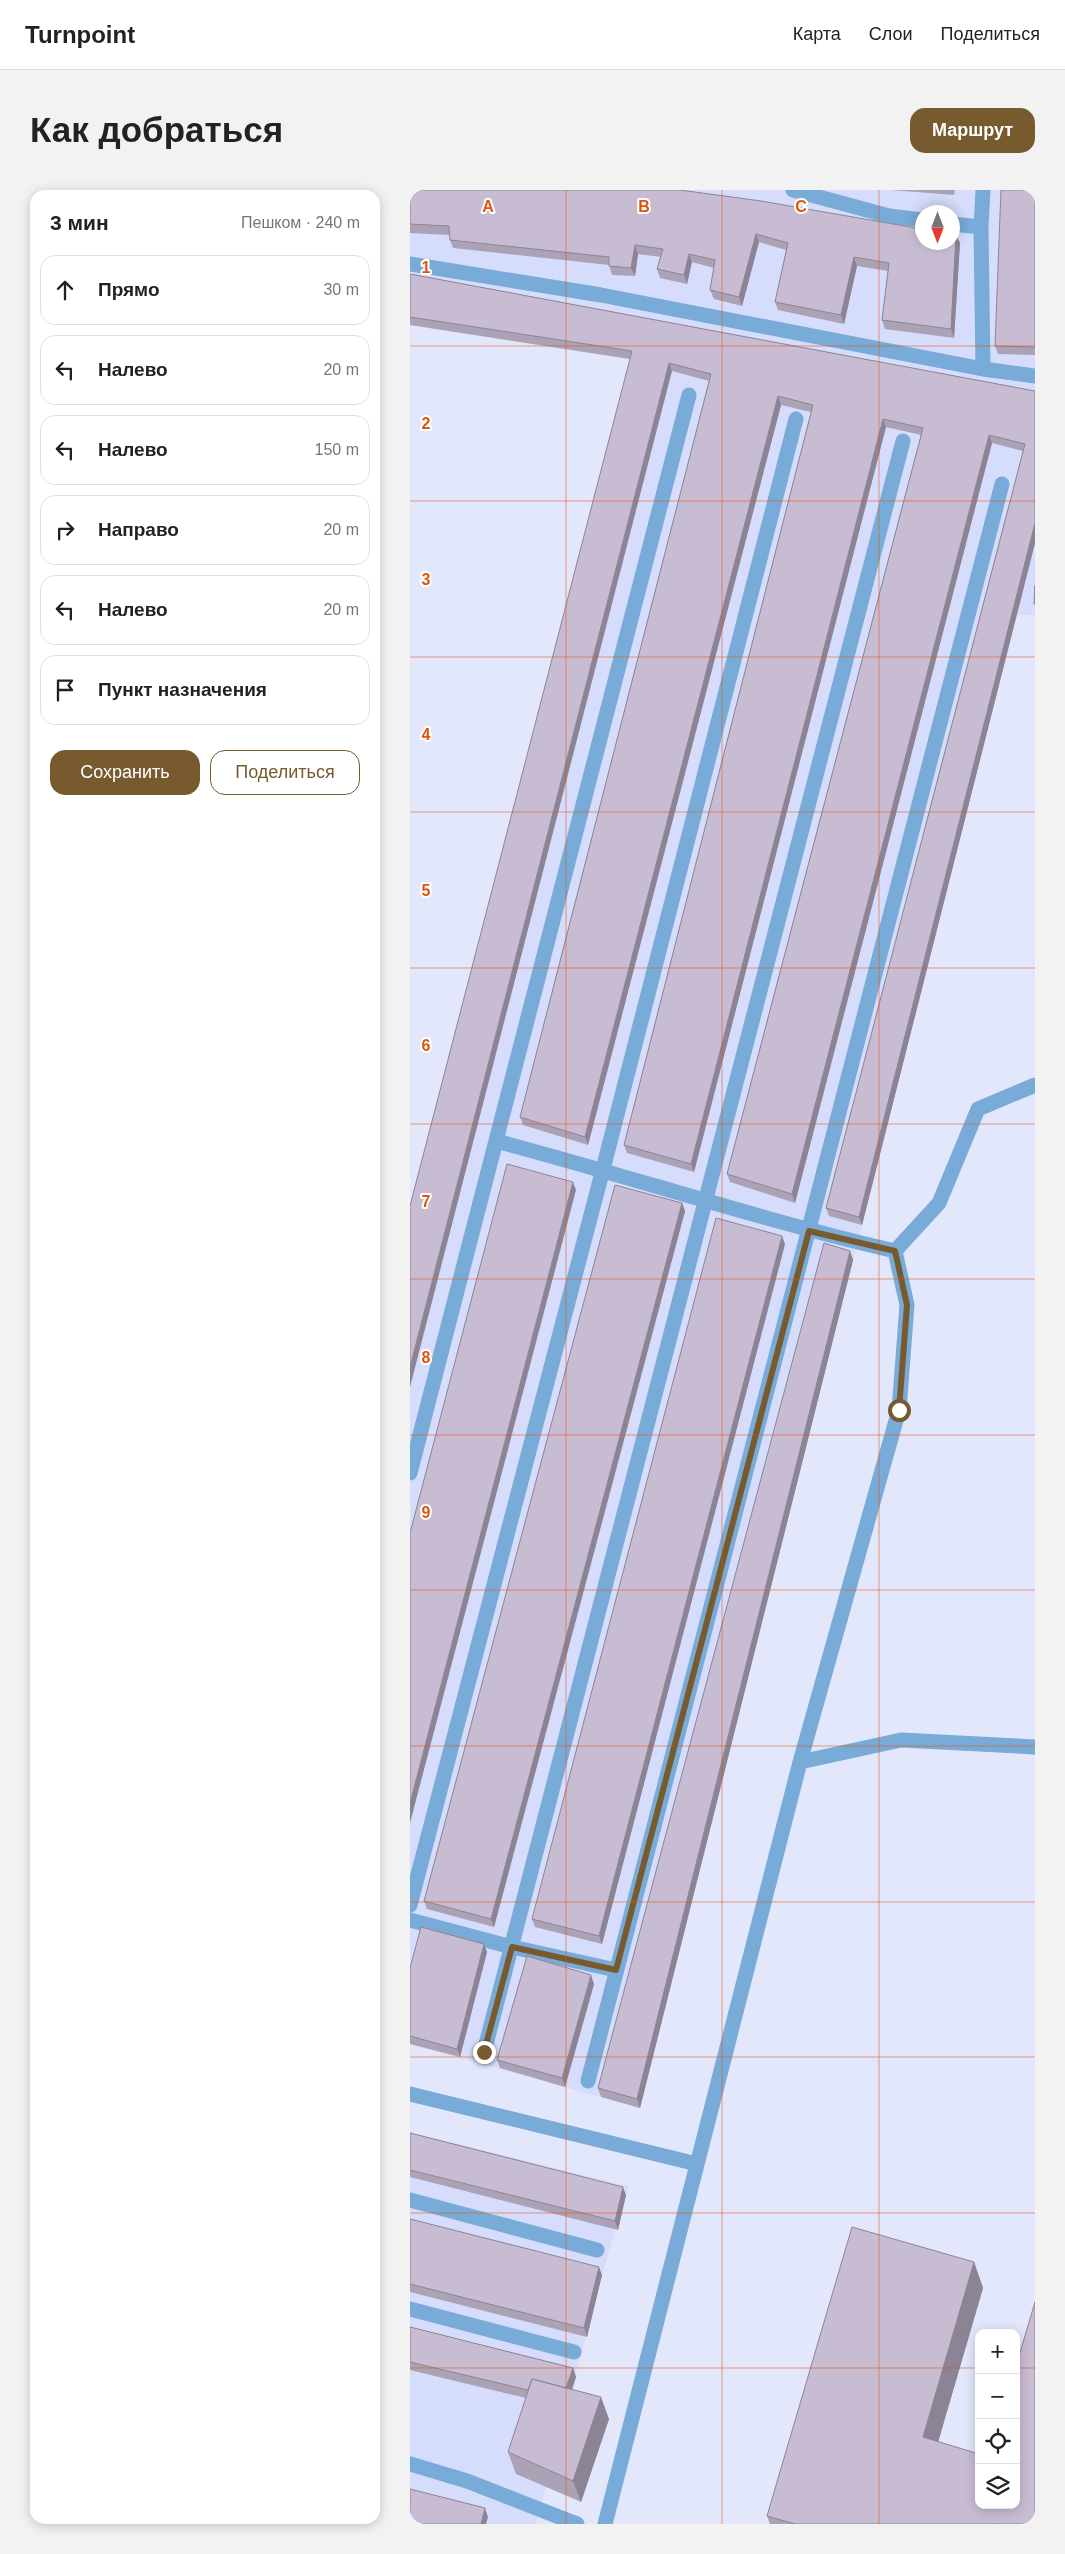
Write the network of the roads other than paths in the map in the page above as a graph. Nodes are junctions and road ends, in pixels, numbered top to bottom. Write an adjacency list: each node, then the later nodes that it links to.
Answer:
1 (983, 190): 5 (lane)
2 (803, 191): 3 (lane)
3 (915, 219)
4 (960, 225): 5 (lane)
5 (981, 228): 7 (lane)
6 (410, 264): 7 (lane)
7 (983, 369): 8 (lane)
8 (1035, 376)
9 (689, 395): 14 (lane)
10 (796, 419): 15 (lane)
11 (903, 441): 16 (lane)
12 (1002, 484): 17 (lane)
13 (1035, 1085): 18 (lane)
14 (496, 1140): 15 (lane); 19 (lane)
15 (603, 1169): 16 (lane); 22 (lane)
16 (706, 1199): 17 (lane); 24 (lane)
17 (809, 1231): 18 (lane); 25 (lane)
18 (895, 1251): 21 (lane)
19 (410, 1473)
20 (1035, 1747): 21 (lane)
21 (800, 1762): 29 (lane)
22 (410, 1905)
23 (410, 1920): 24 (lane)
24 (512, 1947): 25 (lane); 26 (lane)
25 (616, 1970): 27 (lane)
26 (484, 2052)
27 (588, 2081)
28 (410, 2094): 29 (lane)
29 (697, 2164): 36 (lane)
30 (410, 2200): 31 (lane)
31 (597, 2250)
32 (410, 2309): 33 (lane)
33 (574, 2352)
34 (410, 2464): 35 (lane)
35 (577, 2524)
36 (605, 2524)

